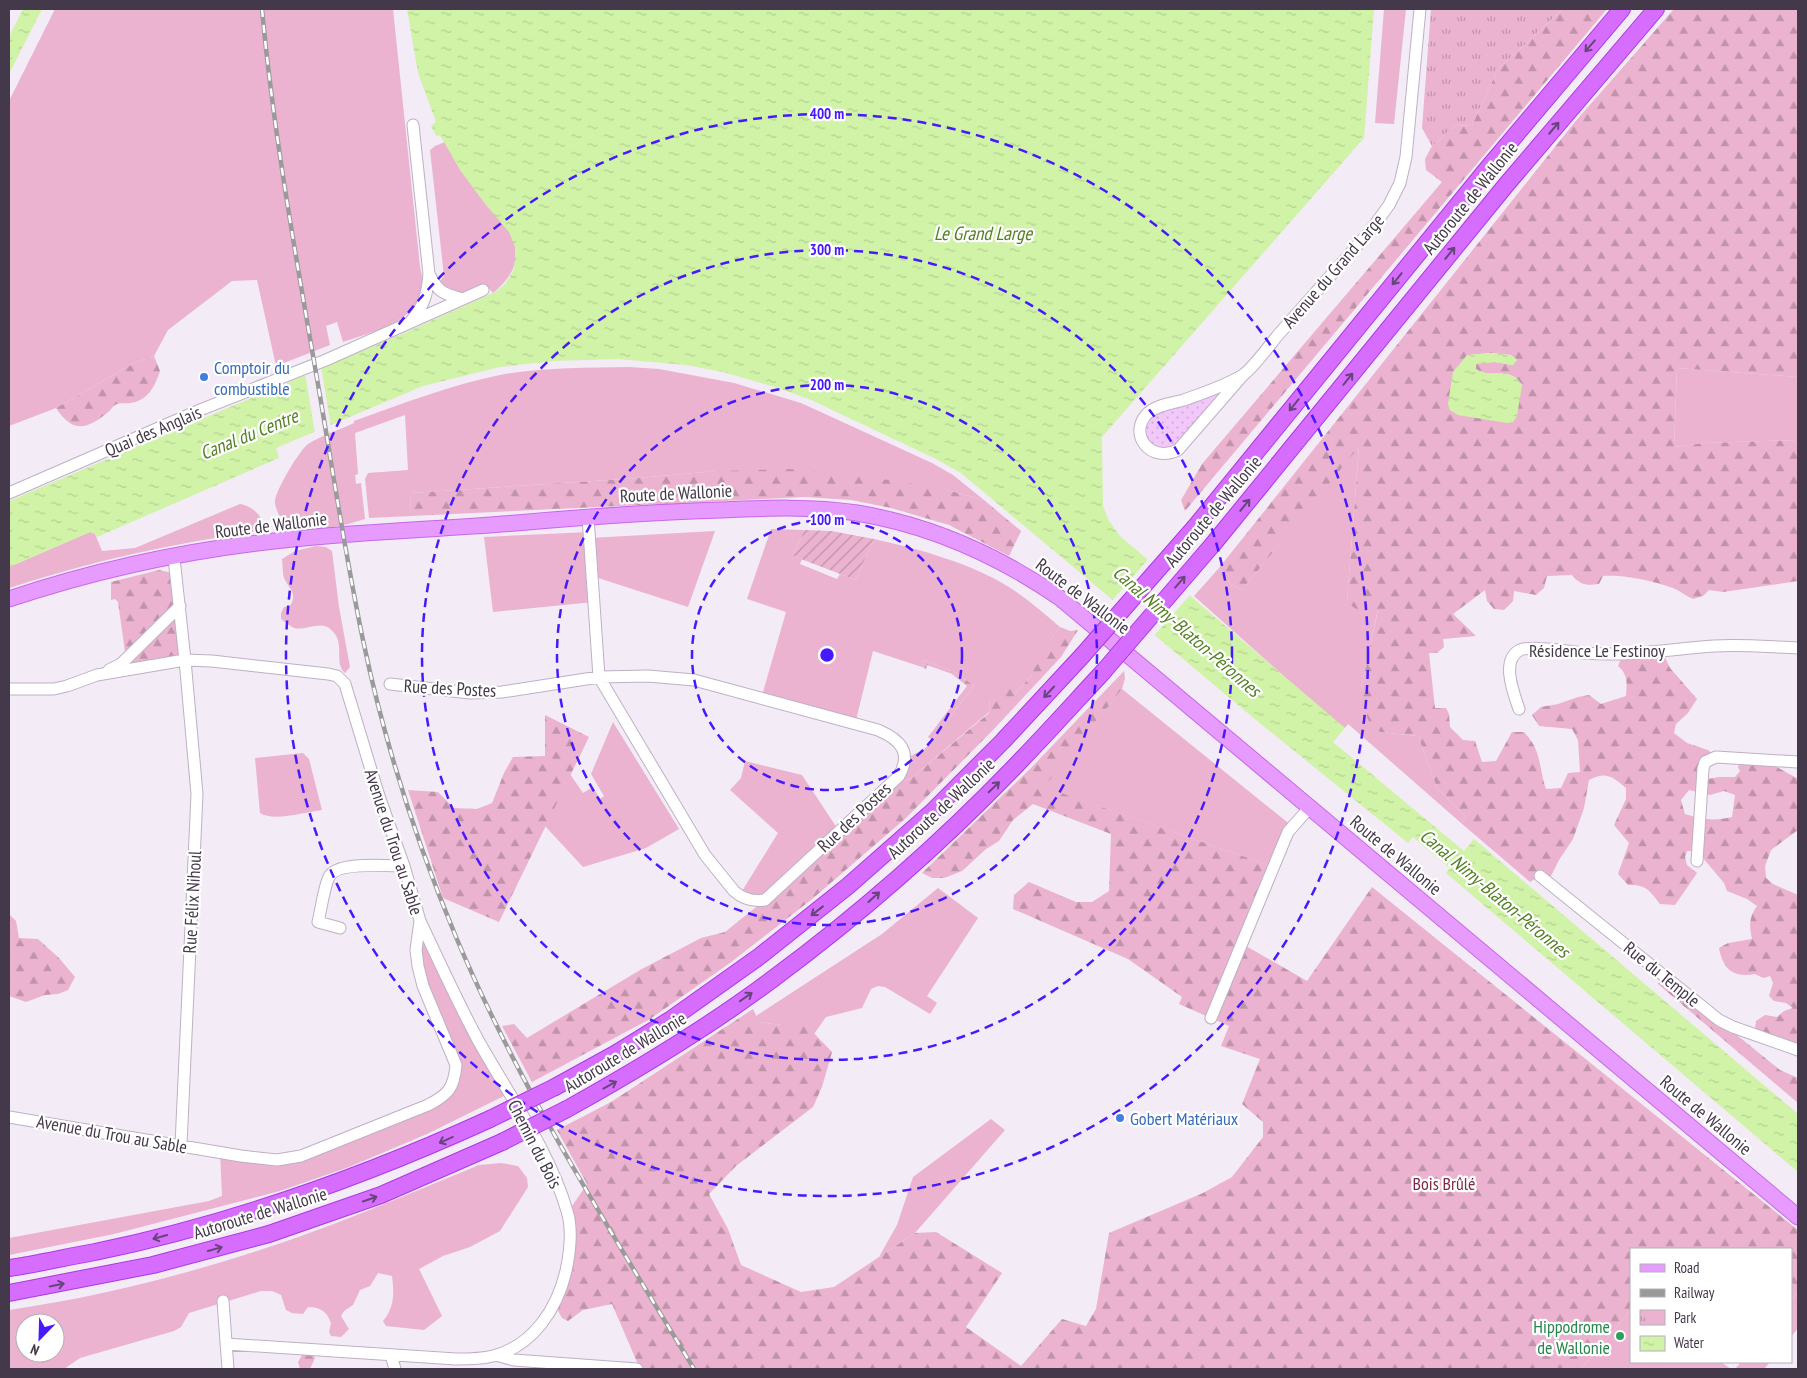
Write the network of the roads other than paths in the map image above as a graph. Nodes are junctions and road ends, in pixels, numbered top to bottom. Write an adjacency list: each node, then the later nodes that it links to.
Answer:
1 (1420, 9): 9 (street, Avenue du Grand Large)
2 (1622, 9): 34 (highway, Autoroute de Wallonie, one-way to 34, bridge)
3 (1656, 9): 35 (highway, Autoroute de Wallonie, one-way to 3, bridge)
4 (413, 125): 5 (street)
5 (429, 274): 7 (street); 8 (street)
6 (483, 290): 7 (street, Quai des Anglais)
7 (463, 299): 8 (street, Quai des Anglais)
8 (408, 324): 10 (street, Quai des Anglais)
9 (1244, 374): 9 (street, Avenue du Grand Large)
10 (9, 493)
11 (588, 517): 12 (main road, Route de Wallonie); 18 (street, Rue des Postes); 23 (main road, Route de Wallonie)
12 (174, 558): 13 (main road, Route de Wallonie); 14 (street)
13 (9, 599)
14 (180, 606): 16 (street); 17 (street)
15 (1798, 648): 21 (street, Résidence Le Festinoy)
16 (186, 660): 17 (street); 25 (street, Avenue du Trou au Sable); 32 (street, Rue Félix Nihoul)
17 (100, 674): 20 (street)
18 (599, 677): 18 (street, Rue des Postes); 19 (street, Rue des Postes)
19 (390, 684)
20 (9, 689)
21 (1519, 709)
22 (1798, 762): 24 (street)
23 (1310, 807): 29 (street); 33 (main road, Route de Wallonie)
24 (1697, 861)
25 (404, 866): 27 (street, Avenue du Trou au Sable); 28 (street)
26 (1540, 876): 30 (street, Rue du Temple)
27 (420, 921): 32 (street, Avenue du Trou au Sable); 39 (street, Chemin du Bois)
28 (340, 928)
29 (1211, 1018)
30 (1798, 1050)
31 (9, 1117): 32 (street, Avenue du Trou au Sable)
32 (181, 1145)
33 (1798, 1217)
34 (9, 1268)
35 (9, 1293)
36 (223, 1301): 37 (street)
37 (226, 1344): 38 (street, Chemin du Bois); 41 (street)
38 (391, 1355): 39 (street, Chemin du Bois); 42 (street)
39 (496, 1355): 40 (street)
40 (637, 1368)
41 (228, 1369)
42 (395, 1369)

